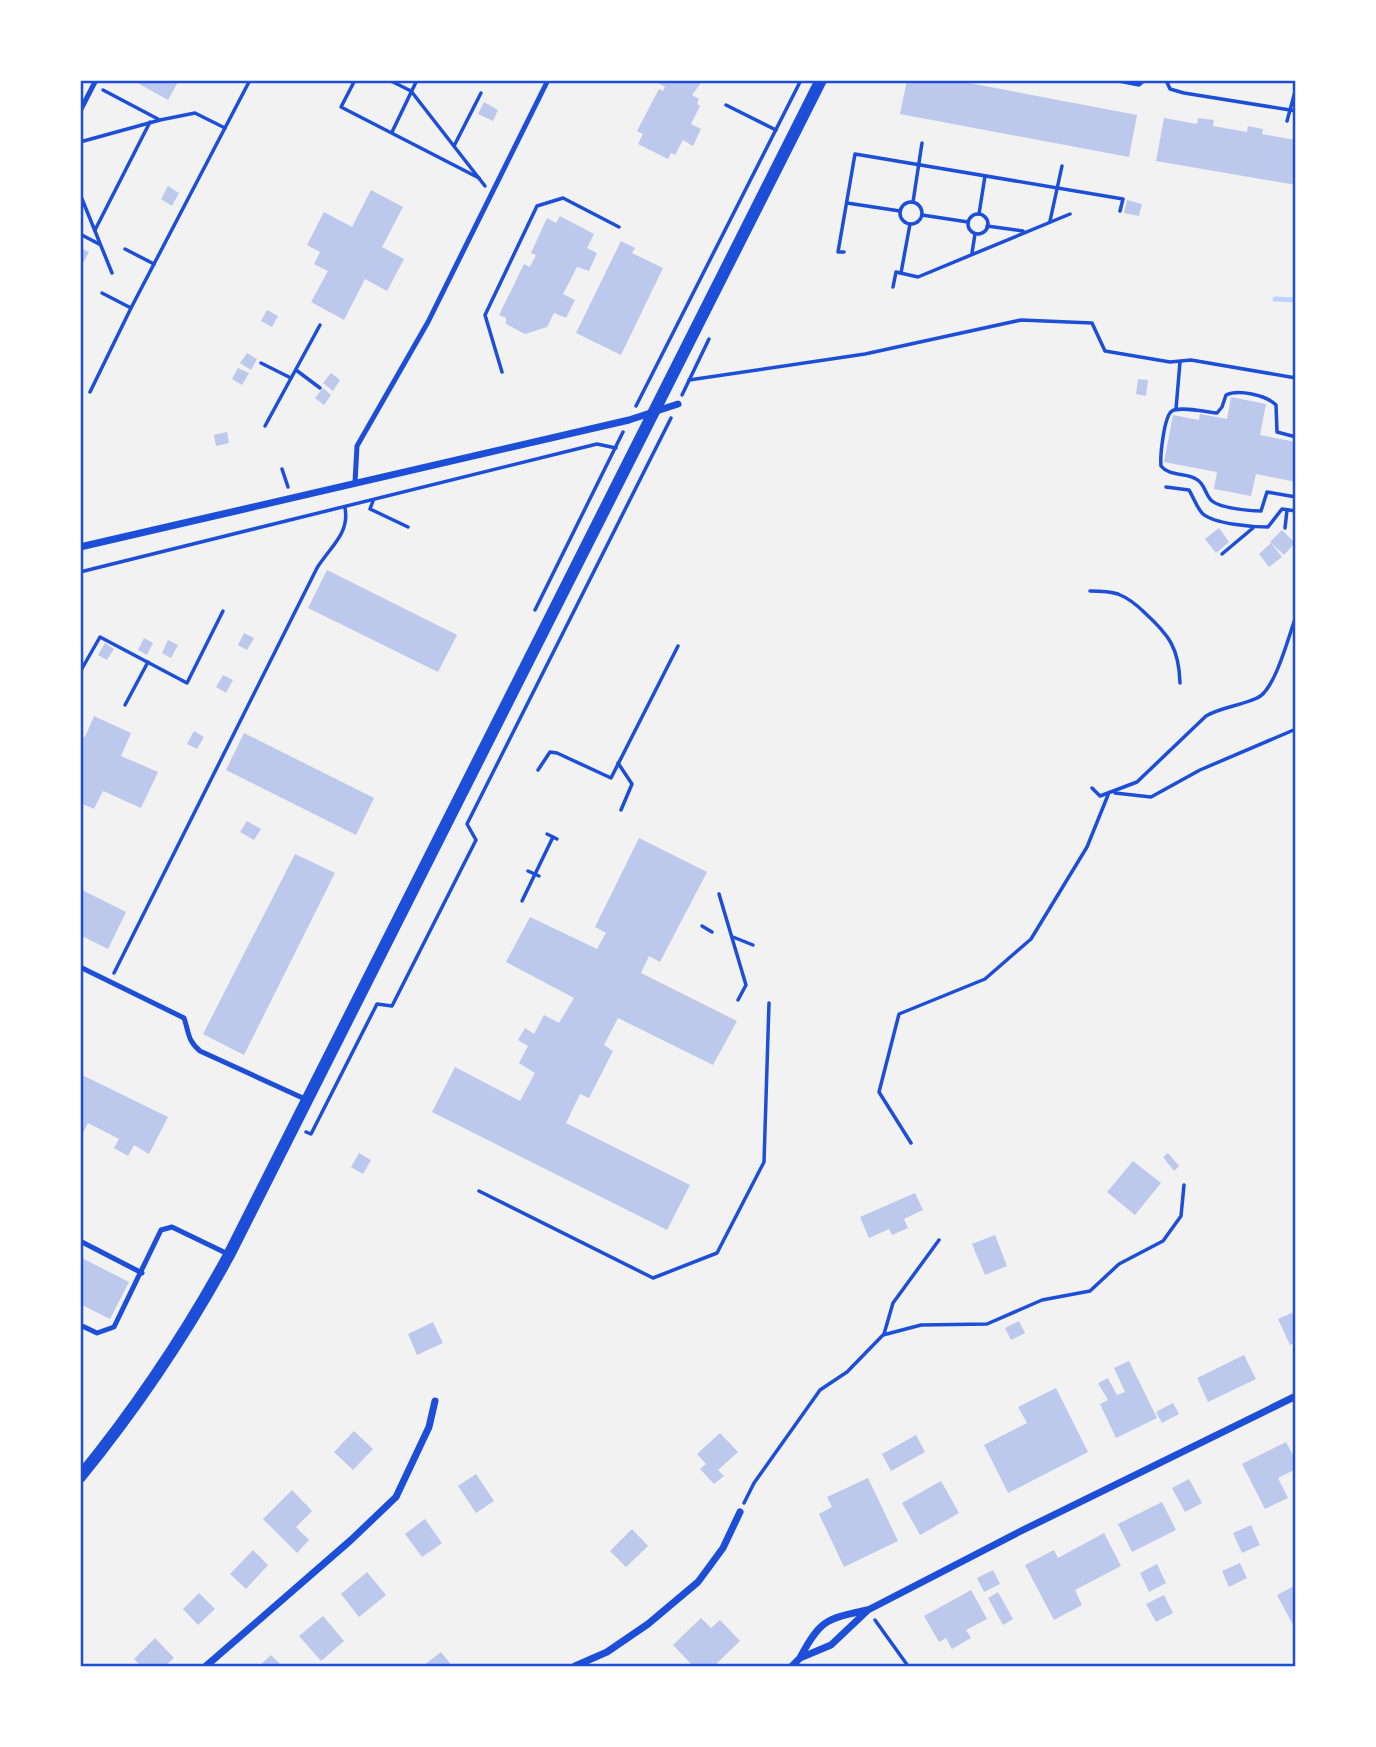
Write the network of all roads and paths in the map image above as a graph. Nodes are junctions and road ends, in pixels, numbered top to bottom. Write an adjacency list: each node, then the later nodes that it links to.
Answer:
1 (250, 80): 22 (path)
2 (355, 80): 31 (path)
3 (389, 80): 13 (path)
4 (417, 80): 13 (path)
5 (548, 80): 33 (lane)
6 (821, 80): 75 (street)
7 (1114, 80): 8 (path)
8 (1145, 80)
9 (1166, 80): 16 (path)
10 (801, 81): 23 (path)
11 (95, 83): 17 (lane); 19 (path)
12 (1296, 88): 16 (path)
13 (411, 91): 24 (path); 27 (path)
14 (481, 93): 27 (path)
15 (726, 105): 23 (path)
16 (1290, 110): 18 (path); 20 (path)
17 (80, 111)
18 (1296, 111)
19 (160, 120): 21 (path); 22 (path)
20 (1287, 121)
21 (150, 122): 25 (path); 47 (path)
22 (225, 128): 55 (path)
23 (776, 130): 70 (path)
24 (391, 132)
25 (80, 142)
26 (922, 143): 28 (path)
27 (454, 146): 31 (path)
28 (919, 165): 30 (path); 35 (path); 36 (path)
29 (1062, 166): 32 (path)
30 (985, 176): 32 (path); 39 (path)
31 (480, 178): 33 (path)
32 (1057, 188): 38 (path); 42 (path)
33 (491, 193): 79 (lane)
34 (80, 194): 47 (path)
35 (847, 202): 37 (path); 53 (path)
36 (913, 202): 37 (path); 41 (path)
37 (900, 211): 44 (path)
38 (1120, 211)
39 (979, 214): 43 (path); 45 (path)
40 (1070, 214): 42 (path)
41 (922, 215): 43 (path); 44 (path)
42 (1051, 221): 48 (path)
43 (968, 222): 50 (path)
44 (910, 224): 57 (path)
45 (987, 226): 48 (path); 50 (path)
46 (619, 228): 66 (path)
47 (95, 230): 51 (path)
48 (1025, 232): 54 (path)
49 (80, 234): 51 (path)
50 (975, 234): 54 (path)
51 (101, 244): 56 (path)
52 (125, 249): 55 (path)
53 (844, 252)
54 (972, 254): 57 (path)
55 (154, 264): 60 (path)
56 (112, 272)
57 (901, 273): 58 (path)
58 (893, 287)
59 (102, 293): 60 (path)
60 (131, 308): 72 (path)
61 (320, 325): 65 (path)
62 (711, 334): 69 (path)
63 (1180, 362): 68 (path); 69 (path); 74 (path)
64 (261, 363): 67 (path)
65 (296, 370): 67 (path); 71 (path)
66 (502, 372)
67 (291, 378): 76 (path)
68 (1296, 378)
69 (689, 380): 73 (path)
70 (646, 383)
71 (320, 388)
72 (90, 392)
73 (678, 404): 75 (street); 120 (path)
74 (1176, 409): 77 (path); 81 (path)
75 (656, 411): 79 (street); 119 (street)
76 (265, 426)
77 (1296, 437)
78 (616, 448): 82 (path)
79 (355, 482): 89 (street)
80 (1166, 487): 87 (path)
81 (1296, 497)
82 (373, 501): 83 (path); 86 (path)
83 (345, 508): 91 (path); 116 (path)
84 (1287, 510): 85 (path); 87 (path); 88 (path)
85 (1296, 511)
86 (408, 527)
87 (1255, 527): 90 (path)
88 (1285, 528)
89 (80, 547)
90 (1222, 554)
91 (80, 572)
92 (1090, 591): 98 (path)
93 (223, 611): 96 (path)
94 (1296, 616): 104 (path)
95 (678, 646): 101 (path)
96 (148, 662): 97 (path); 99 (path)
97 (80, 672)
98 (1180, 683)
99 (125, 705)
100 (1296, 729): 104 (path)
101 (618, 763): 102 (path); 105 (path)
102 (538, 769)
103 (1092, 788): 104 (path)
104 (1111, 794): 121 (path)
105 (621, 810)
106 (547, 834): 108 (path)
107 (528, 871): 108 (path)
108 (537, 875): 110 (path)
109 (719, 894): 113 (path)
110 (522, 901)
111 (702, 926): 112 (path)
112 (712, 932)
113 (733, 937): 114 (path); 117 (path)
114 (753, 946)
115 (80, 967): 116 (lane)
116 (110, 981): 119 (lane)
117 (738, 1000)
118 (769, 1003): 123 (path)
119 (309, 1100): 120 (street)
120 (295, 1126): 126 (street)
121 (911, 1143)
122 (1184, 1185): 129 (path)
123 (479, 1191)
124 (939, 1240): 129 (path)
125 (80, 1241): 127 (lane)
126 (229, 1255): 127 (lane); 132 (street)
127 (142, 1273): 128 (lane)
128 (80, 1325)
129 (883, 1335): 133 (path)
130 (1296, 1396): 134 (street)
131 (435, 1401): 136 (street)
132 (80, 1477)
133 (740, 1512): 137 (street)
134 (868, 1610): 135 (street); 135 (street); 139 (path)
135 (800, 1658): 138 (street)
136 (206, 1667)
137 (575, 1667)
138 (792, 1667)
139 (908, 1667)

